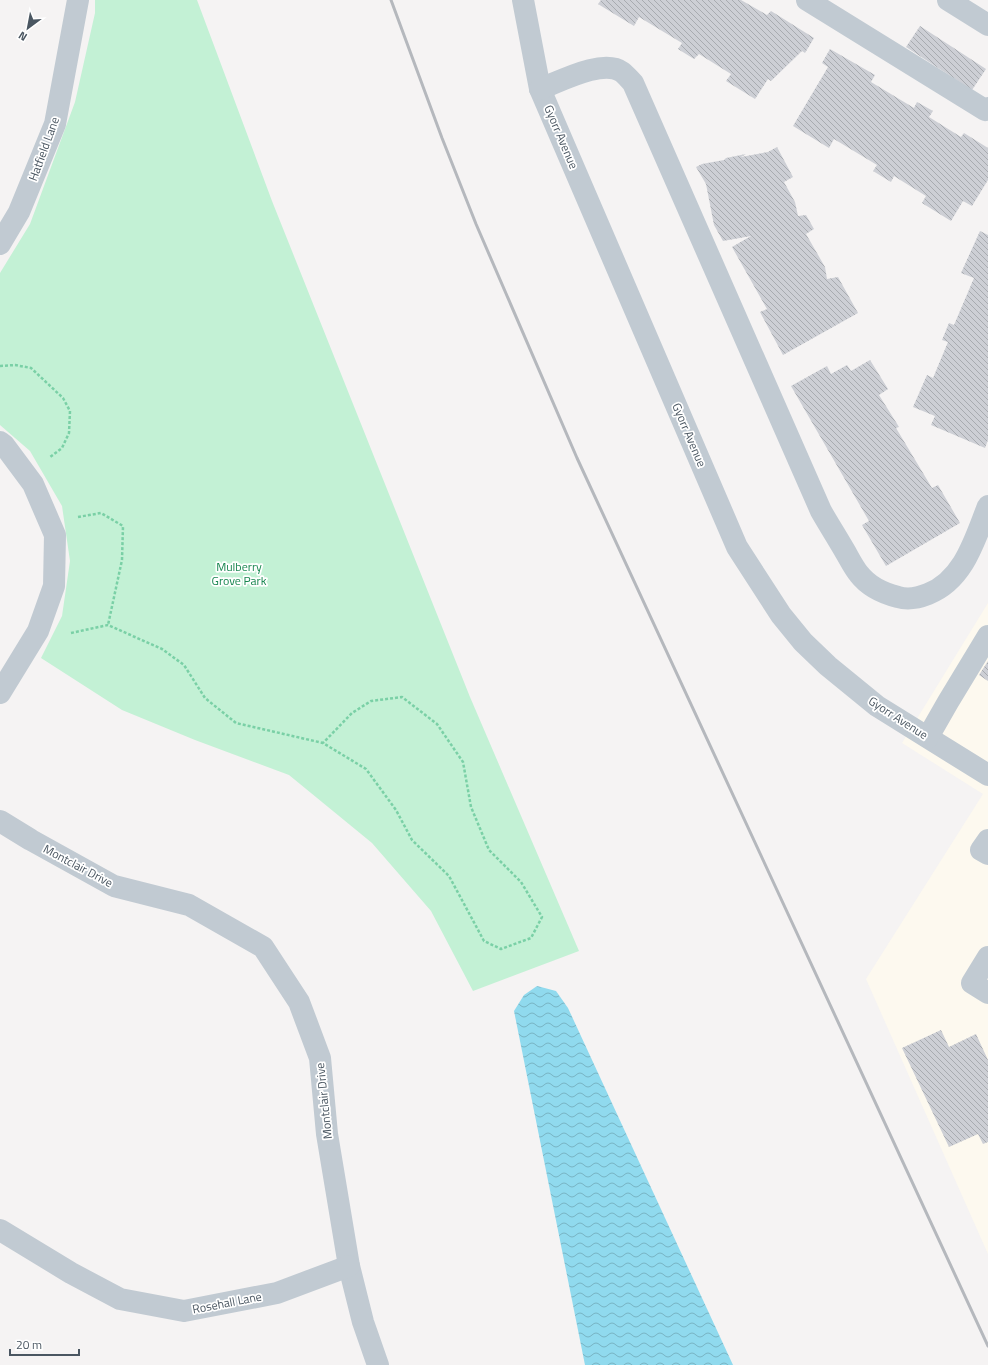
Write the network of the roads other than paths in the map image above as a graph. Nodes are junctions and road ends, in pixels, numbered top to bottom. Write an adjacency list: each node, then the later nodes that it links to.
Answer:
1 (78, 0): 8 (street, Hatfield Lane)
2 (523, 0): 6 (street, Gyorr Avenue)
3 (807, 0): 7 (street)
4 (948, 0): 5 (street)
5 (988, 25)
6 (540, 89): 10 (street); 13 (street, Gyorr Avenue)
7 (988, 108)
8 (0, 244)
9 (0, 442): 12 (street)
10 (988, 506)
11 (988, 636): 13 (street)
12 (0, 693)
13 (928, 737): 14 (street, Gyorr Avenue)
14 (988, 775)
15 (0, 821): 21 (street, Montclair Drive)
16 (988, 840): 17 (street)
17 (988, 854)
18 (988, 957): 19 (street)
19 (980, 988)
20 (0, 1230): 21 (street, Rosehall Lane)
21 (349, 1266): 22 (street, Montclair Drive)
22 (378, 1365)

